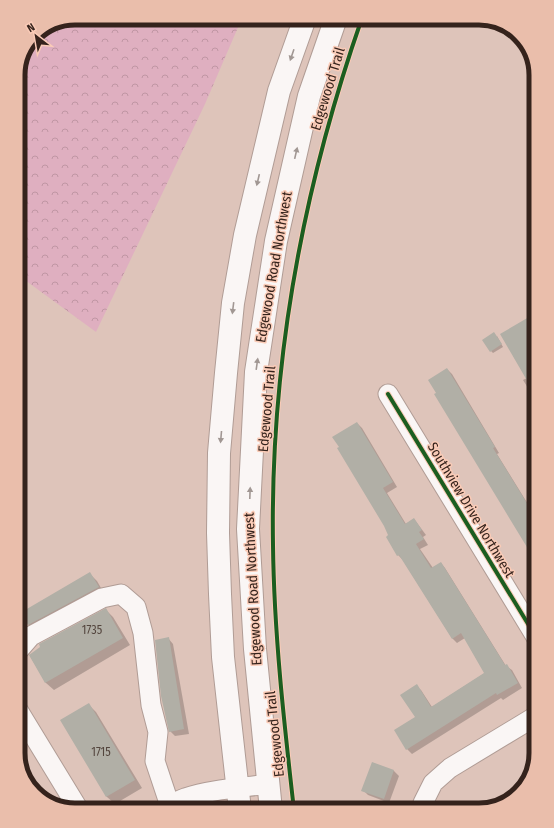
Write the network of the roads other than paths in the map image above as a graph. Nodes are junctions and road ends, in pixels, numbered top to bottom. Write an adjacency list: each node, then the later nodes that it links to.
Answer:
1 (303, 25): 9 (main road, one-way to 9)
2 (334, 25): 8 (main road, Edgewood Road Northwest, one-way to 2)
3 (388, 394): 4 (street, Southview Drive Northwest)
4 (529, 626)
5 (25, 643): 11 (street)
6 (529, 720): 15 (street)
7 (25, 721): 10 (street)
8 (268, 784): 9 (street); 14 (main road, Edgewood Road Northwest)
9 (238, 788): 12 (street); 13 (main road)
10 (75, 803)
11 (166, 803)
12 (176, 803)
13 (239, 803)
14 (270, 803)
15 (423, 803)

